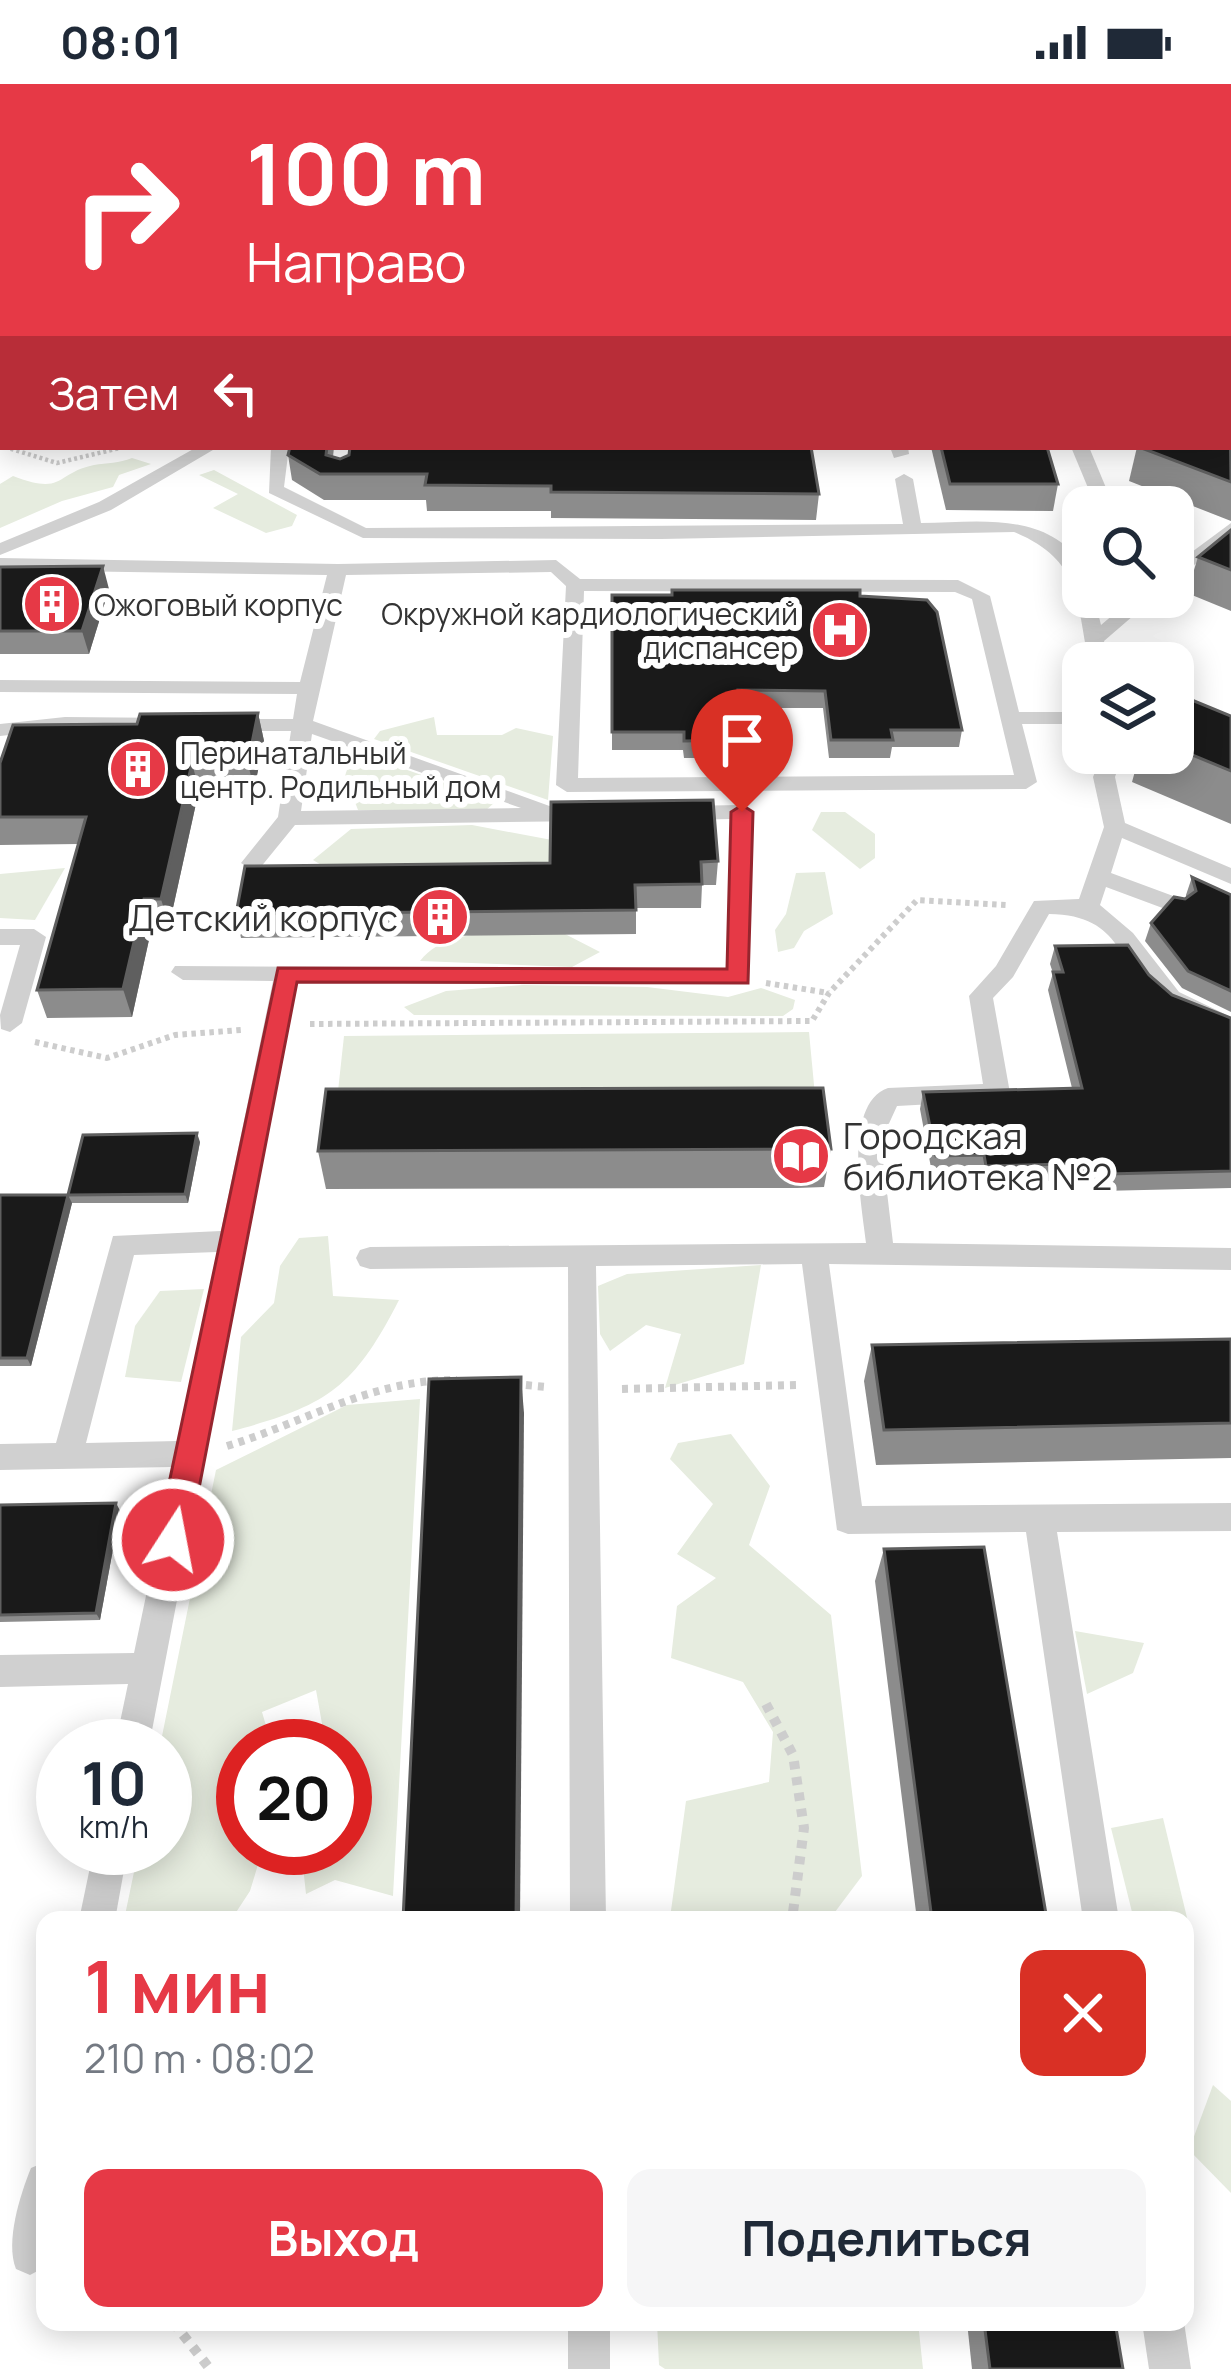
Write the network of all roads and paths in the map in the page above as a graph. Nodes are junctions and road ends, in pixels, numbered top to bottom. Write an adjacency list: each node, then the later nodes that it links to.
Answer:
1 (16, 450): 2 (path)
2 (117, 450)
3 (203, 450): 8 (lane)
4 (280, 450): 11 (lane)
5 (1081, 450): 7 (lane)
6 (904, 479): 10 (lane)
7 (1096, 486)
8 (132, 488): 12 (lane); 16 (lane)
9 (1231, 528): 17 (lane)
10 (914, 529): 11 (lane); 14 (lane)
11 (438, 532): 19 (lane)
12 (0, 535)
13 (1062, 543): 14 (lane)
14 (1058, 544): 15 (lane)
15 (1062, 548)
16 (0, 550)
17 (1194, 558)
18 (0, 564): 20 (lane)
19 (556, 566): 20 (lane); 21 (lane)
20 (338, 570): 26 (lane)
21 (575, 585): 27 (lane); 27 (lane)
22 (1089, 618): 24 (lane)
23 (1121, 618): 24 (lane)
24 (1094, 640)
25 (0, 686): 26 (lane)
26 (308, 688): 29 (lane)
27 (1010, 718): 28 (lane)
28 (1062, 718)
29 (305, 725): 30 (lane); 34 (lane); 35 (lane)
30 (0, 730)
31 (1105, 774): 36 (lane)
32 (608, 814): 34 (lane)
33 (652, 814): 45 (lane)
34 (563, 815): 35 (lane)
35 (289, 818): 37 (lane)
36 (1115, 827): 38 (lane); 39 (lane)
37 (251, 863)
38 (1098, 876): 40 (lane); 41 (lane)
39 (1231, 878)
40 (1176, 905)
41 (1088, 907): 48 (lane); 52 (lane)
42 (0, 937): 47 (lane)
43 (184, 972): 44 (lane)
44 (286, 974): 45 (lane); 49 (lane)
45 (739, 977): 46 (path)
46 (830, 993)
47 (10, 1023)
48 (1231, 1027)
49 (233, 1241): 59 (lane); 60 (lane)
50 (814, 1253): 51 (lane); 52 (lane); 57 (lane)
51 (582, 1254): 53 (lane); 58 (lane)
52 (881, 1255): 54 (lane)
53 (370, 1258)
54 (1231, 1259)
55 (479, 1381): 59 (path)
56 (500, 1383): 58 (path)
57 (831, 1384): 58 (path); 62 (lane)
58 (586, 1390): 70 (lane)
59 (190, 1454): 60 (lane); 64 (lane)
60 (68, 1456): 61 (lane)
61 (0, 1457)
62 (1039, 1516): 63 (lane); 72 (lane)
63 (1231, 1517)
64 (147, 1668): 65 (lane); 67 (lane)
65 (0, 1672)
66 (766, 1704): 71 (path)
67 (137, 1719)
68 (106, 1875): 69 (lane)
69 (99, 1911)
70 (588, 1911)
71 (793, 1911)
72 (1100, 1911)
73 (36, 2226): 74 (lane)
74 (30, 2255)
75 (180, 2331): 78 (path)
76 (589, 2331): 79 (lane)
77 (1164, 2331): 80 (lane)
78 (210, 2369)
79 (590, 2369)
80 (1170, 2369)

